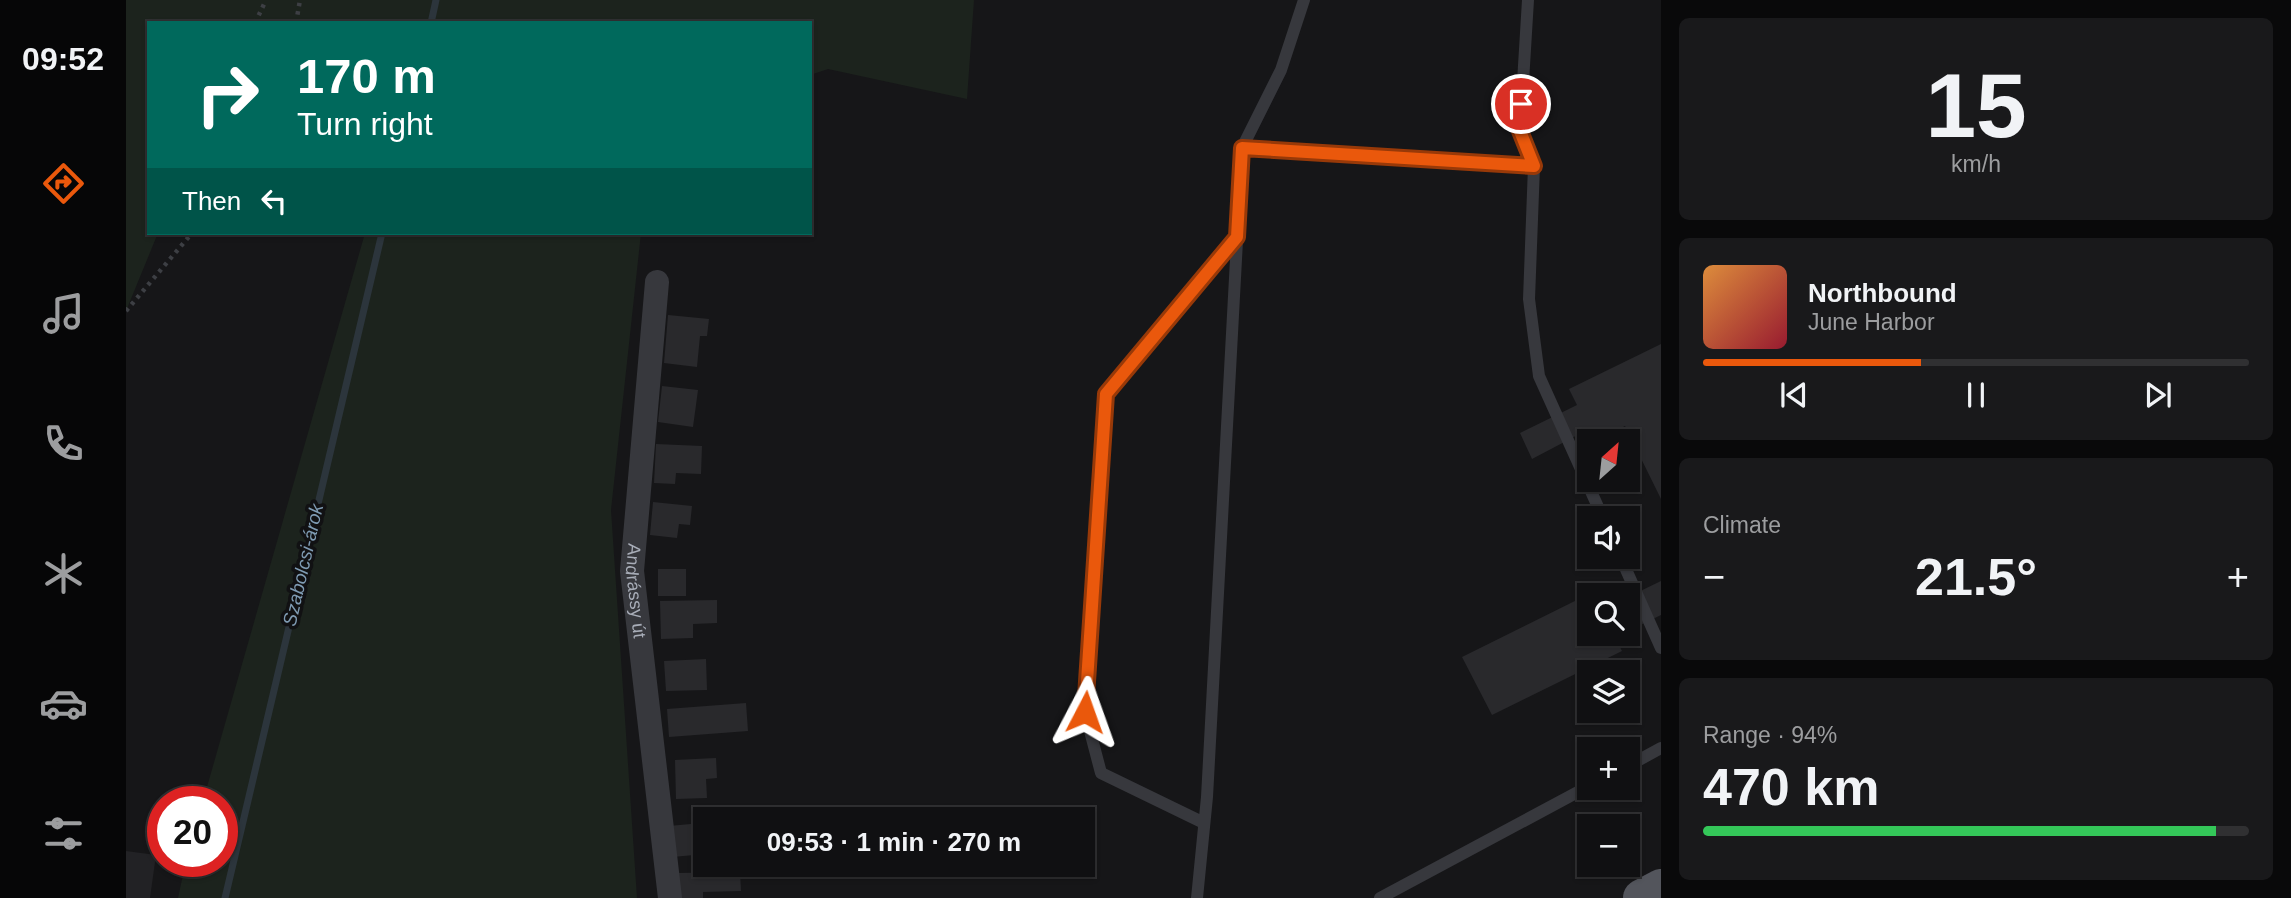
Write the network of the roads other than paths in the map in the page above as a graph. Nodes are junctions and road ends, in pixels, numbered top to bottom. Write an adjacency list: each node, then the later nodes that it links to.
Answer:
1 (1304, 0): 3 (lane)
2 (1528, 0): 4 (lane)
3 (1242, 148): 4 (lane); 5 (lane)
4 (1534, 166): 7 (lane)
5 (1237, 237): 13 (lane); 13 (lane)
6 (657, 282): 15 (street, Andrássy út)
7 (1598, 506)
8 (1626, 569): 9 (lane)
9 (1661, 648)
10 (1661, 748): 11 (lane)
11 (1640, 759)
12 (1577, 792): 17 (lane)
13 (1204, 823): 16 (lane)
14 (1661, 888): 18 (main road)
15 (670, 898)
16 (1197, 898)
17 (1380, 898)
18 (1642, 898)

